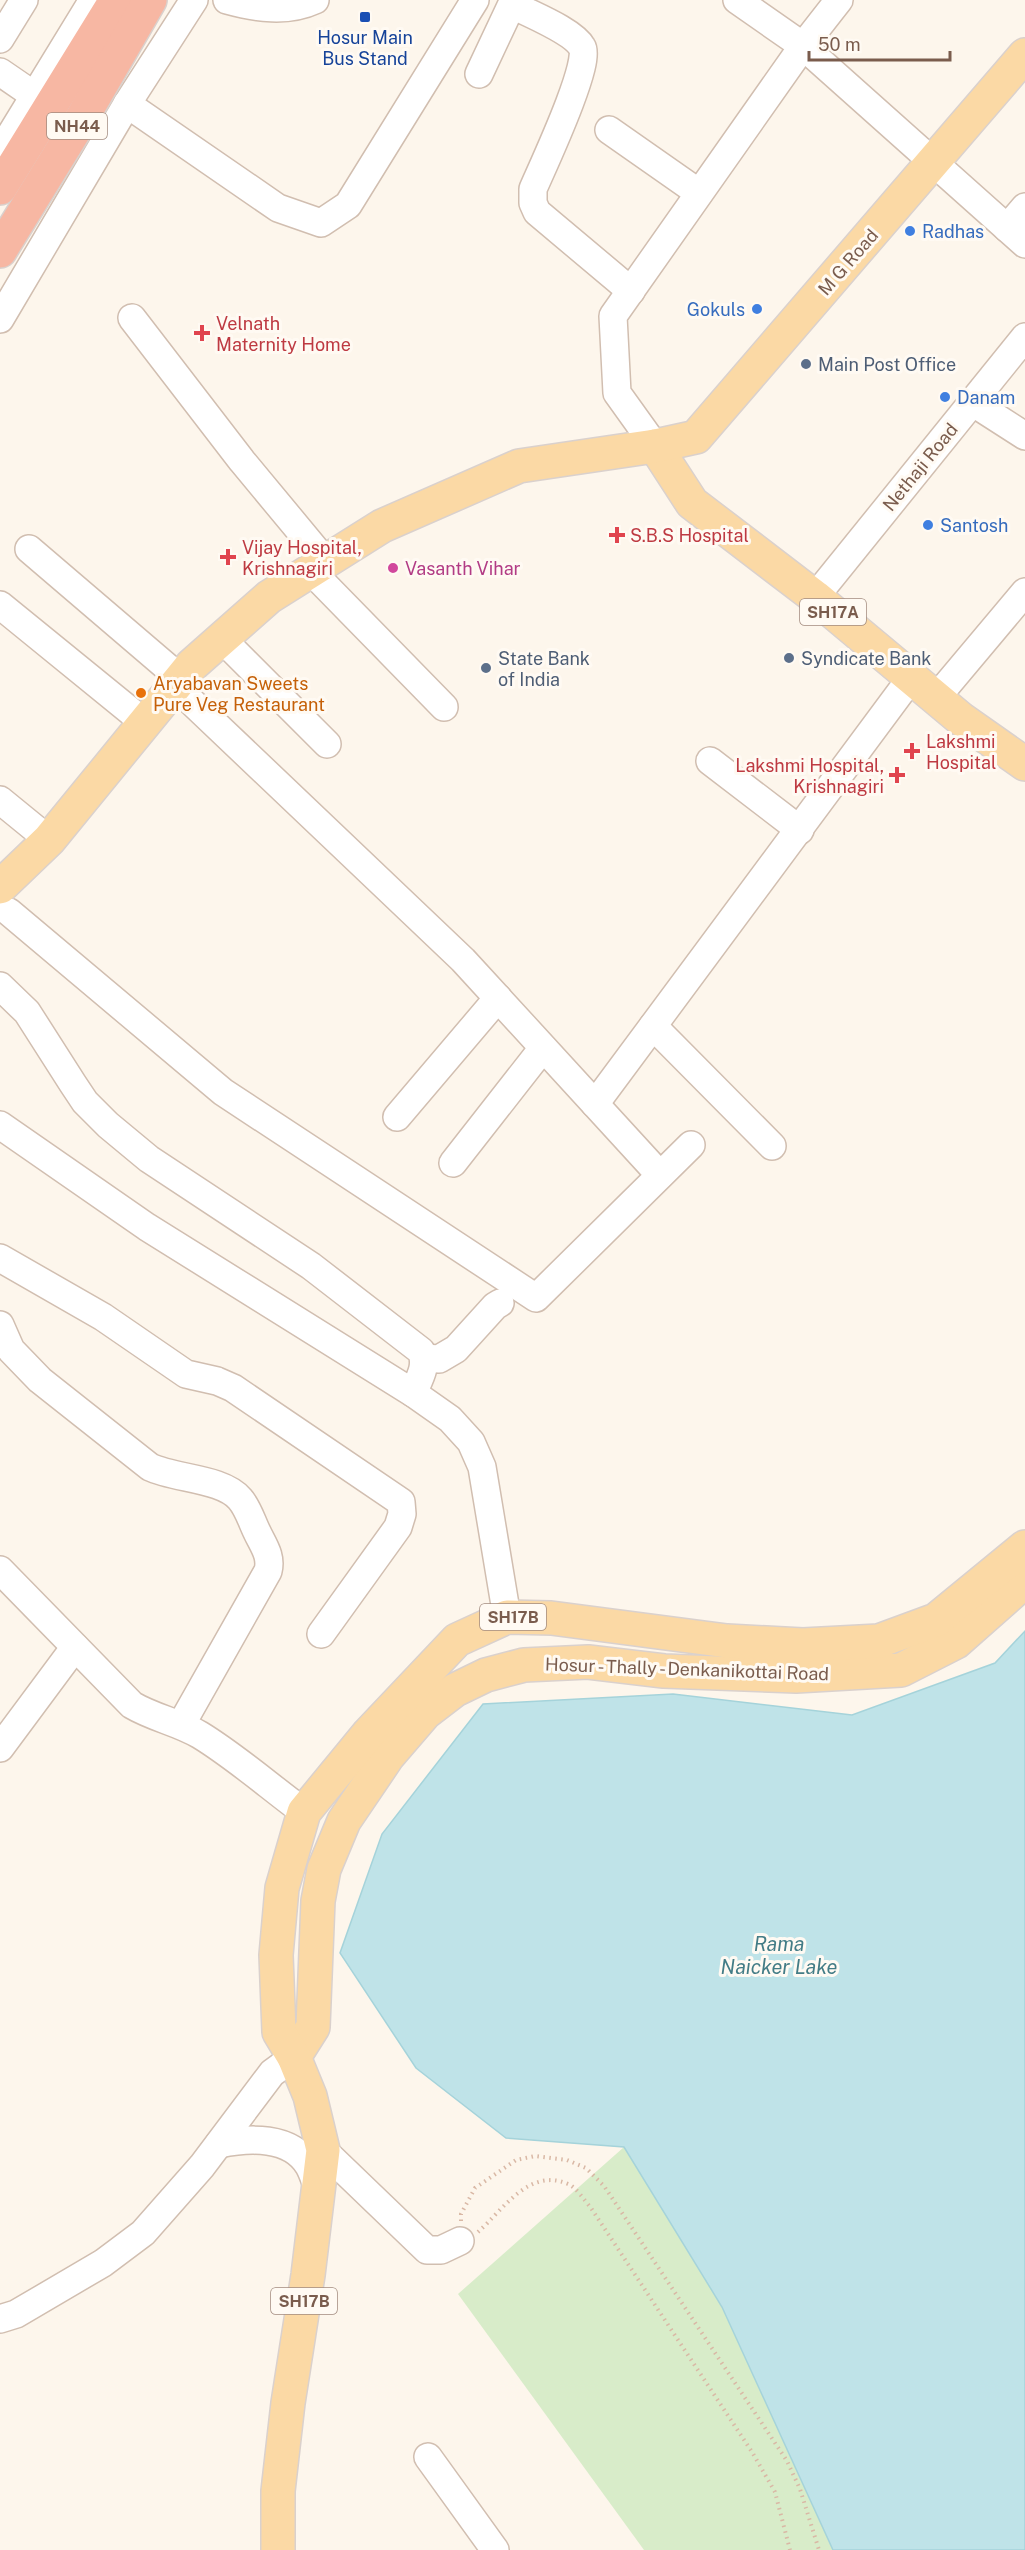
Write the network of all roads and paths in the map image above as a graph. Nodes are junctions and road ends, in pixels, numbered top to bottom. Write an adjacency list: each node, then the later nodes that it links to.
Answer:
1 (24, 0): 11 (street)
2 (93, 0): 16 (street)
3 (116, 0): 21 (highway, NH44)
4 (150, 0): 25 (highway, NH44)
5 (194, 0): 17 (street)
6 (227, 0): 7 (street)
7 (315, 0)
8 (475, 0): 17 (street)
9 (737, 0): 12 (street)
10 (839, 0): 12 (street)
11 (0, 39)
12 (803, 46): 20 (street); 22 (street)
13 (1025, 55): 20 (main road, M G Road)
14 (0, 72): 16 (street)
15 (479, 74): 26 (street)
16 (35, 96): 19 (street)
17 (127, 104): 28 (street)
18 (609, 130): 22 (street)
19 (0, 152)
20 (933, 163): 24 (street); 32 (main road, M G Road)
21 (0, 188)
22 (699, 193): 26 (street)
23 (1025, 207): 24 (street)
24 (1016, 236)
25 (0, 251)
26 (631, 291): 32 (street)
27 (132, 318): 34 (street)
28 (0, 319)
29 (1025, 337): 30 (street, Nethaji Road)
30 (972, 402): 31 (street); 36 (street, Nethaji Road)
31 (1025, 436)
32 (656, 446): 34 (main road, M G Road); 36 (main road, SH17A)
33 (29, 549): 39 (street)
34 (318, 566): 38 (main road, M G Road); 41 (street)
35 (1025, 592): 40 (street)
36 (815, 597): 40 (main road, SH17A)
37 (0, 605): 42 (street)
38 (222, 639): 39 (main road, M G Road); 43 (street)
39 (178, 682): 42 (main road, M G Road); 51 (street)
40 (923, 688): 45 (main road, SH17A); 47 (street)
41 (444, 707)
42 (145, 723): 48 (main road, M G Road)
43 (327, 744)
44 (710, 761): 47 (street)
45 (1025, 764)
46 (0, 800): 48 (street)
47 (800, 830): 52 (street)
48 (49, 840): 49 (main road, M G Road)
49 (2, 904): 60 (street)
50 (0, 986): 64 (street)
51 (498, 998): 53 (street); 55 (street)
52 (653, 1026): 54 (street); 58 (street)
53 (543, 1048): 54 (street); 59 (street)
54 (595, 1104): 60 (street)
55 (397, 1117)
56 (0, 1125): 65 (street)
57 (691, 1145): 60 (street)
58 (772, 1146)
59 (453, 1163)
60 (660, 1175)
61 (0, 1258): 70 (street)
62 (500, 1303): 64 (street)
63 (0, 1325): 72 (street)
64 (424, 1358): 65 (street)
65 (413, 1393): 69 (street)
66 (1025, 1547): 69 (main road, Hosur - Thally - Denkanikottai Road / SH17B)
67 (0, 1570): 71 (street)
68 (1025, 1581): 75 (main road, Hosur - Thally - Denkanikottai Road)
69 (507, 1617): 74 (main road, Hosur - Thally - Denkanikottai Road / SH17B)
70 (321, 1634)
71 (75, 1647): 72 (street); 73 (street)
72 (190, 1730): 74 (street)
73 (0, 1748)
74 (304, 1812): 75 (main road, Hosur - Thally - Denkanikottai Road / SH17B)
75 (294, 2057): 76 (street); 77 (main road, Hosur - Thally - Denkanikottai Road / SH17B)
76 (219, 2144): 78 (street); 80 (street)
77 (323, 2150): 78 (main road, Hosur - Thally - Denkanikottai Road / SH17B); 79 (street)
78 (318, 2188): 82 (main road, Hosur - Thally - Denkanikottai Road / SH17B)
79 (460, 2241): 84 (path); 85 (path)
80 (0, 2319)
81 (428, 2457): 83 (street)
82 (278, 2550)
83 (495, 2550)
84 (790, 2550)
85 (819, 2550)

